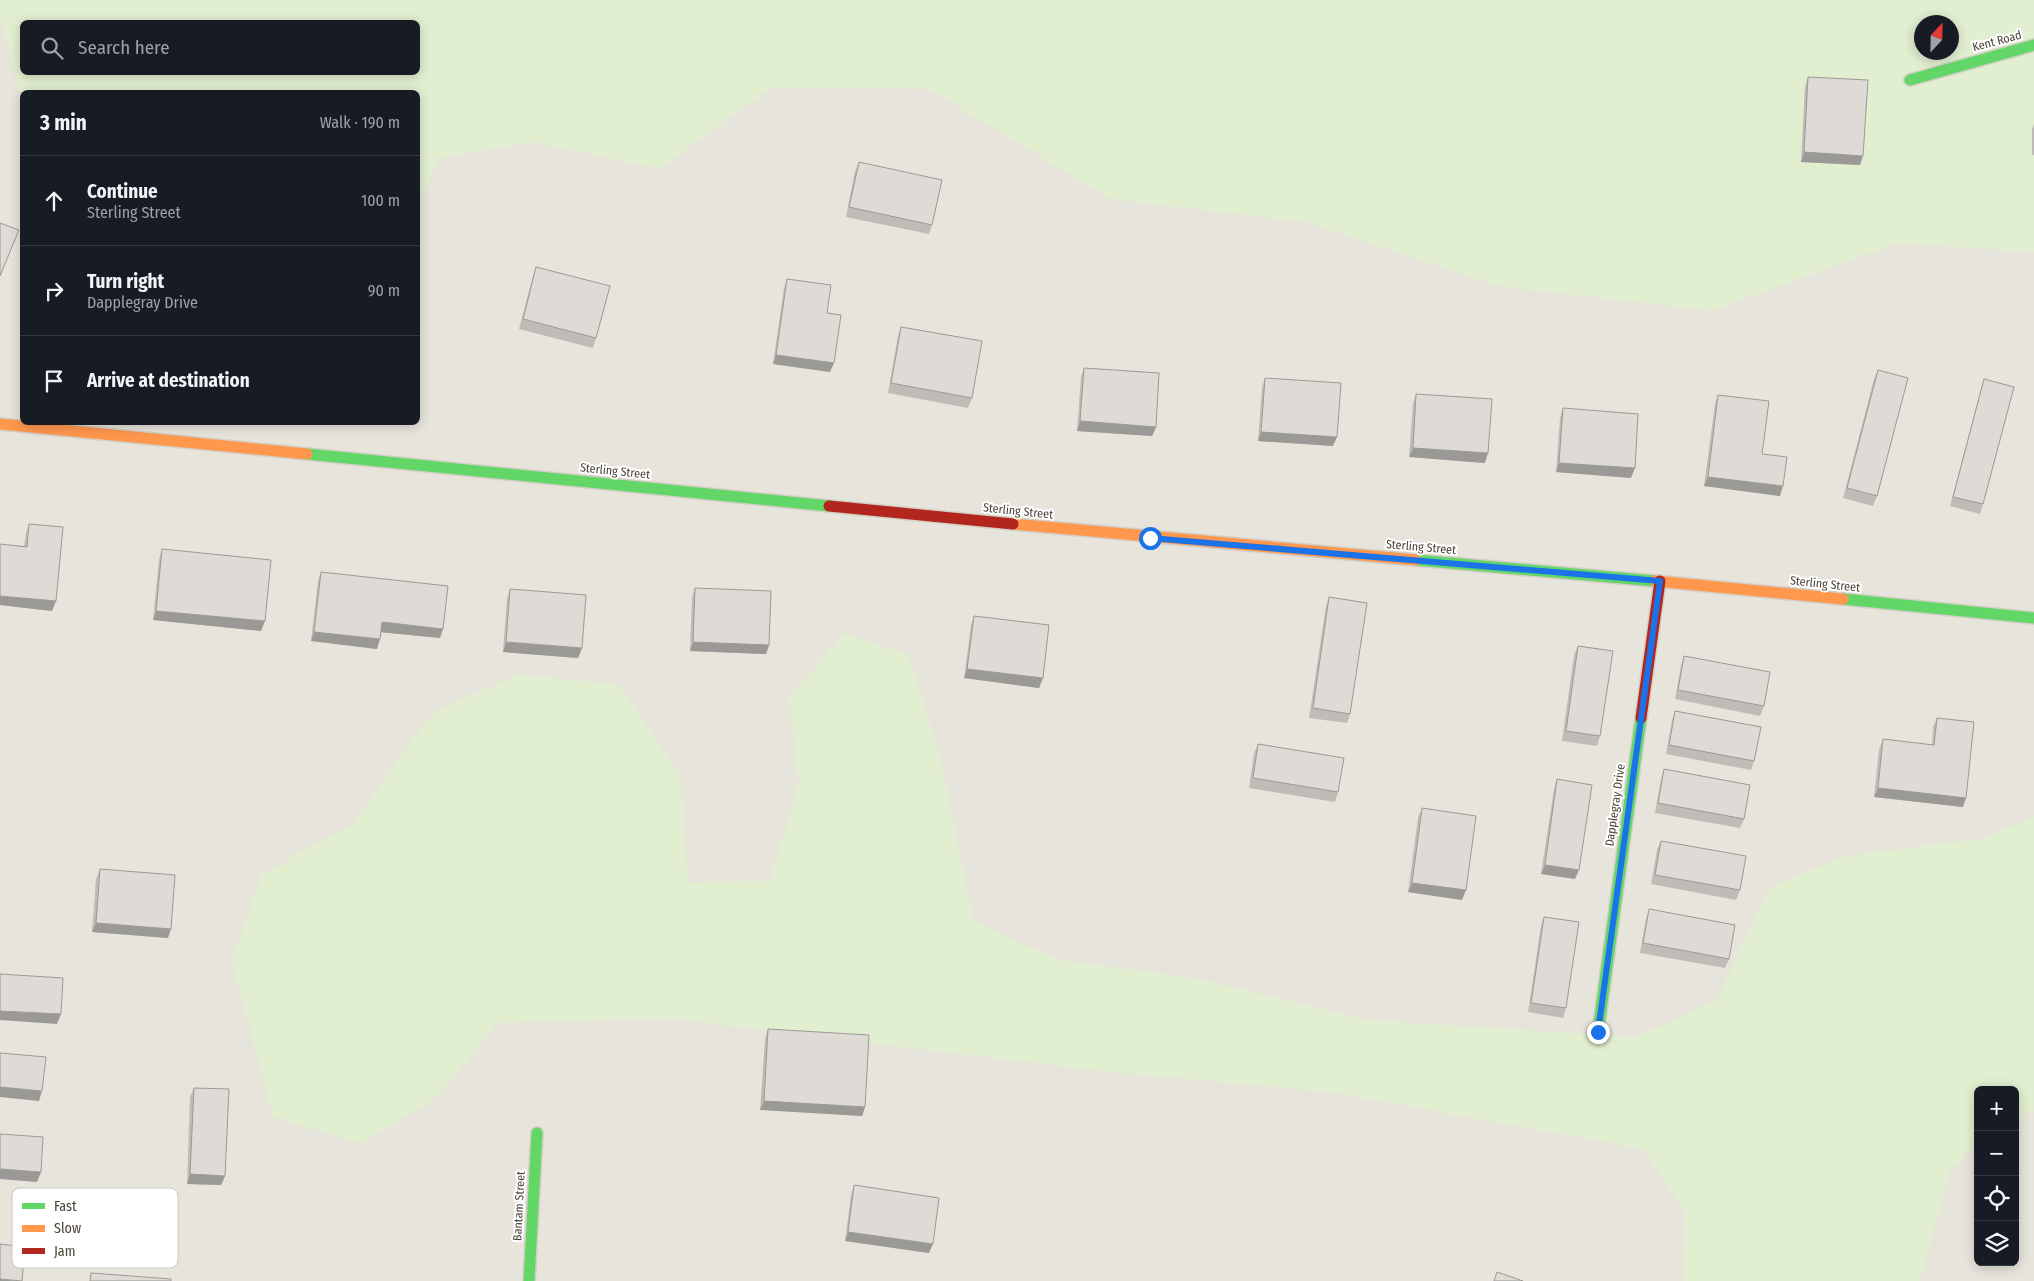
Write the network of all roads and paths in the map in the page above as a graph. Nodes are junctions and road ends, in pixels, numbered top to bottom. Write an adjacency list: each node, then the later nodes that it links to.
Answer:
1 (2034, 45): 2 (street, Kent Road)
2 (1910, 80)
3 (0, 424): 4 (street, Sterling Street)
4 (1660, 581): 5 (street, Sterling Street); 6 (street, Dapplegray Drive)
5 (2034, 618)
6 (1598, 1032)
7 (536, 1133): 8 (street, Bantam Street)
8 (529, 1281)

